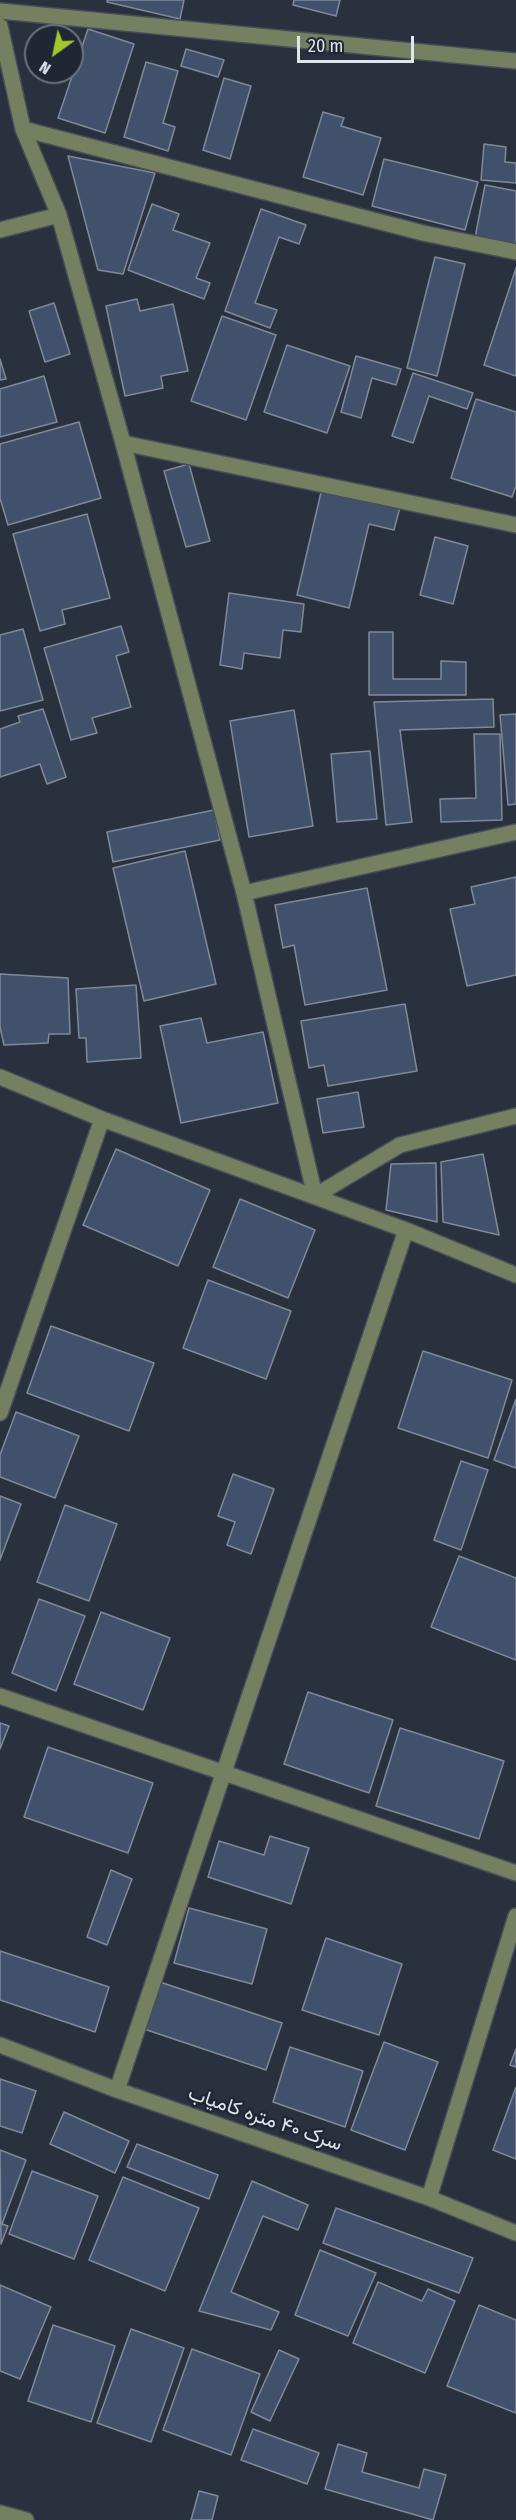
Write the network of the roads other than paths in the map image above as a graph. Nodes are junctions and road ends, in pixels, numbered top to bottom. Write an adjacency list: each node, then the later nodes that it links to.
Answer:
1 (0, 11): 3 (street)
2 (0, 27): 4 (street)
3 (516, 61)
4 (23, 129): 5 (street); 7 (street)
5 (59, 215): 6 (street); 8 (street)
6 (0, 230)
7 (516, 252)
8 (123, 443): 9 (street); 11 (street)
9 (516, 525)
10 (516, 832): 11 (street)
11 (244, 893): 15 (street)
12 (0, 1077): 14 (street)
13 (516, 1116): 15 (street)
14 (102, 1119): 15 (street); 18 (street)
15 (315, 1196): 16 (street)
16 (406, 1230): 17 (street); 20 (street)
17 (516, 1275)
18 (0, 1413)
19 (0, 1696): 20 (street)
20 (224, 1773): 21 (street); 24 (street)
21 (516, 1872)
22 (516, 1916): 25 (street)
23 (0, 2045): 24 (street, سرک ۴۰ متره کامیاب)
24 (117, 2090): 25 (street, سرک ۴۰ متره کامیاب)
25 (429, 2198): 26 (street, سرک ۴۰ متره کامیاب)
26 (516, 2233)
27 (0, 2513): 28 (street)
28 (26, 2520)

